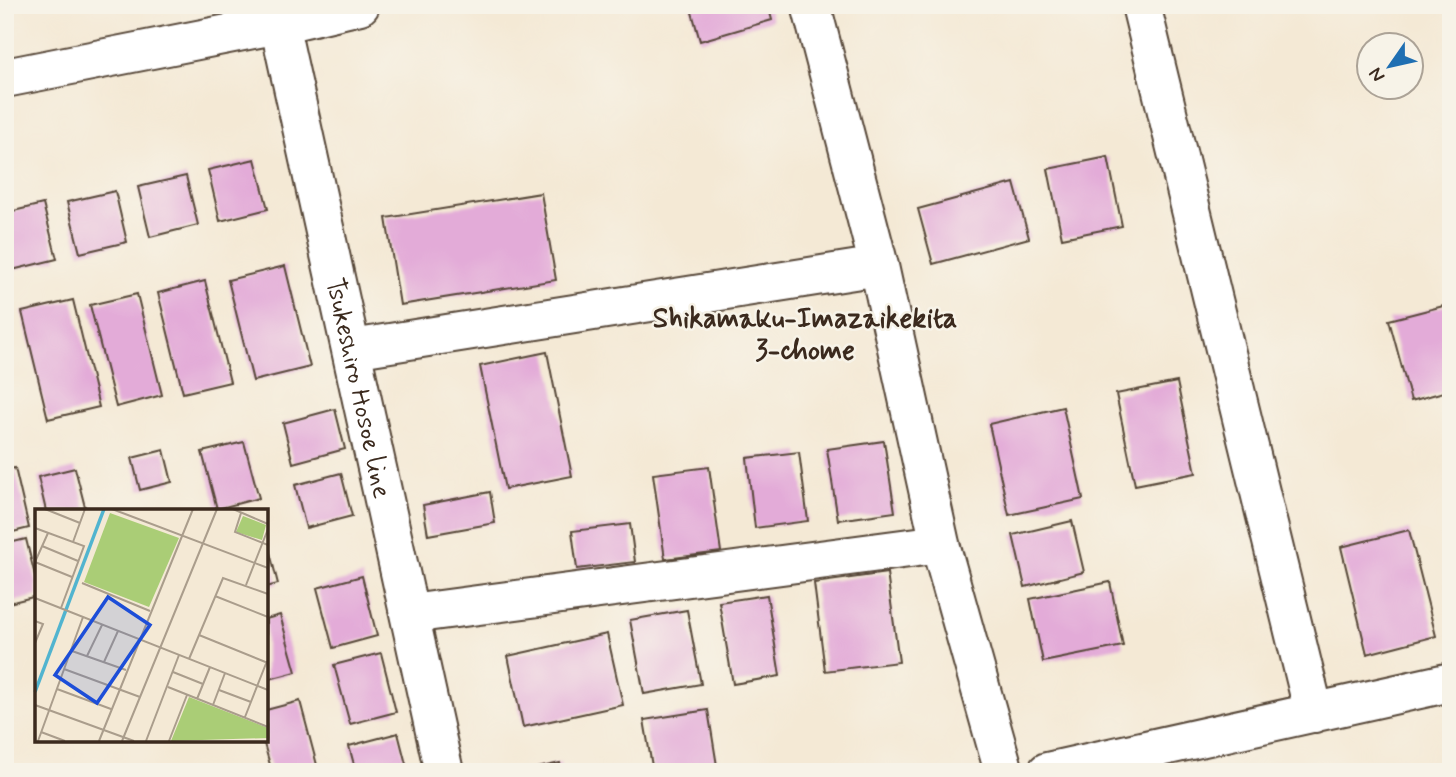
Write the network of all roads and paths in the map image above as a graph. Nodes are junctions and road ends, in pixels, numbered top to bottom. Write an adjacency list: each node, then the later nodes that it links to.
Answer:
1 (360, 5): 4 (street)
2 (811, 5): 6 (street)
3 (1141, 5): 11 (street)
4 (277, 15): 5 (street); 7 (street, Tsukeshiro Hosoe line)
5 (5, 78)
6 (878, 266): 7 (street); 8 (street)
7 (352, 349): 9 (street, Tsukeshiro Hosoe line)
8 (940, 544): 9 (street); 13 (street)
9 (410, 614): 12 (street, Tsukeshiro Hosoe line)
10 (1451, 682): 11 (street)
11 (1314, 713): 14 (street)
12 (444, 772)
13 (1004, 772)
14 (1047, 772)

